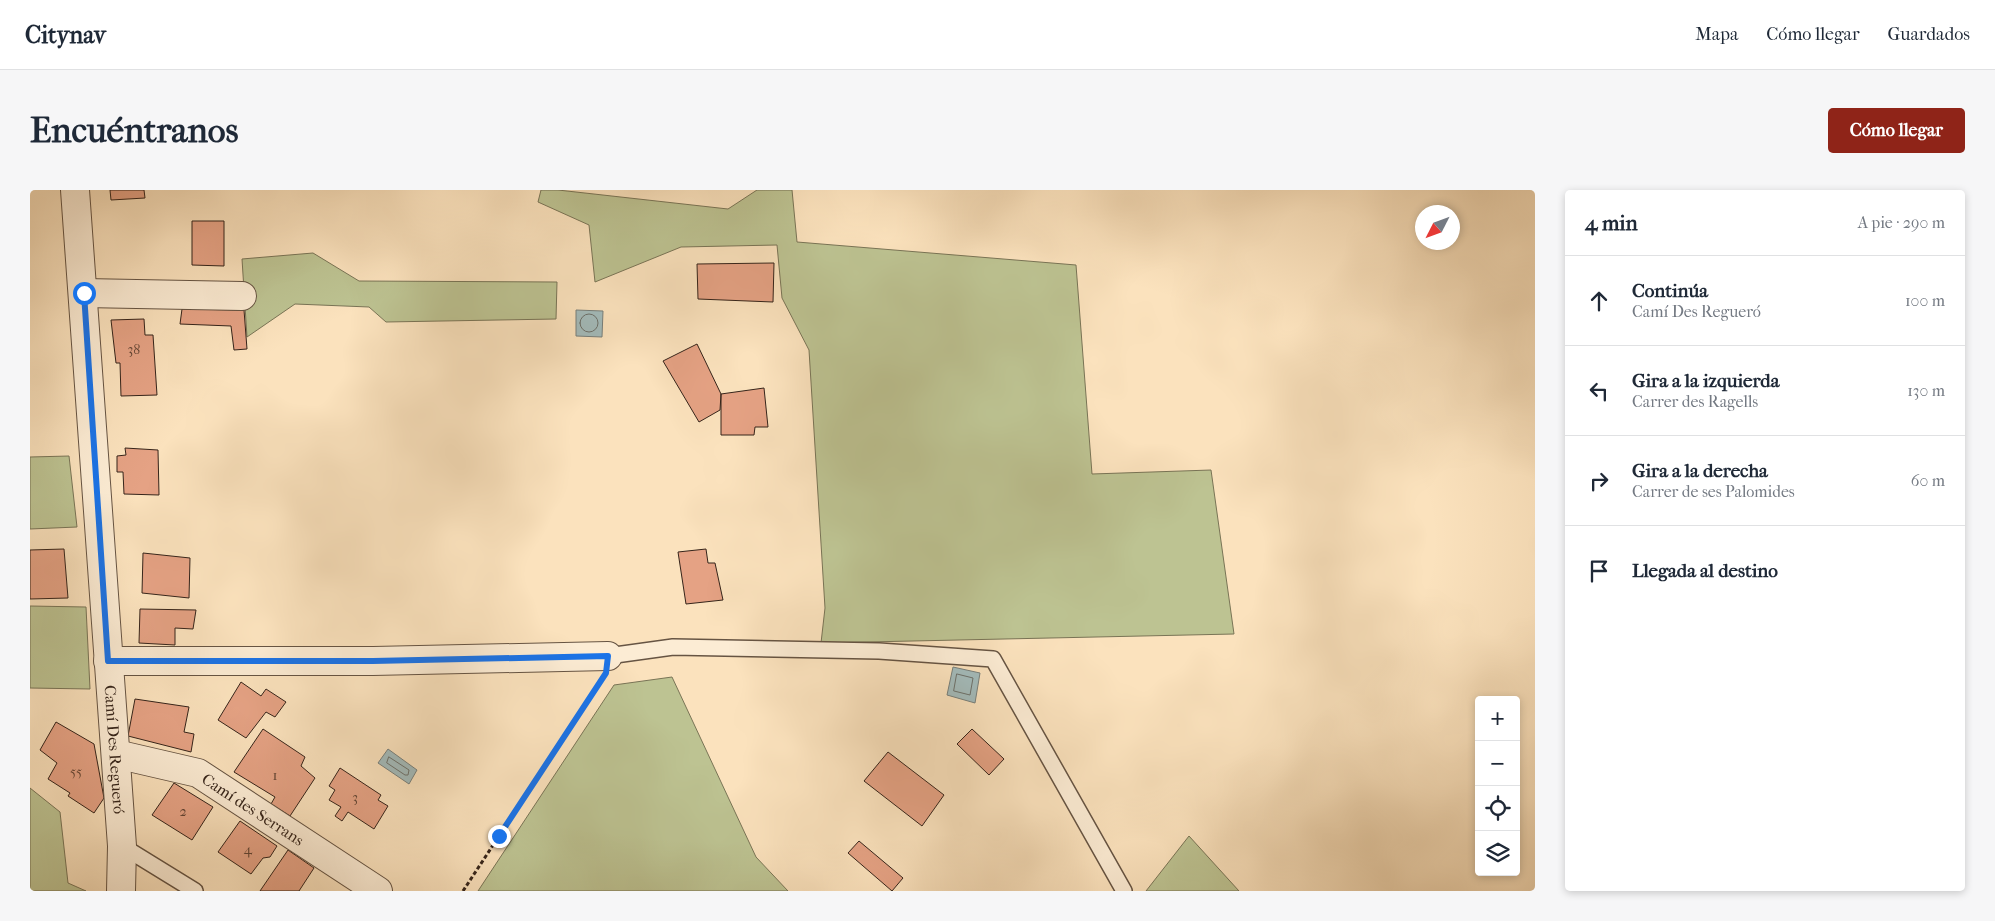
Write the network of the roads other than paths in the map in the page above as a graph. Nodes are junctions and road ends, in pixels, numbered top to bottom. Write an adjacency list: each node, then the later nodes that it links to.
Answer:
1 (75, 190): 2 (street, Camí Des Regueró)
2 (84, 293): 3 (street); 5 (street, Camí Des Regueró)
3 (242, 296)
4 (608, 656): 5 (street); 11 (lane)
5 (108, 661): 6 (street, Camí Des Regueró)
6 (116, 754): 7 (street, Camí Des Regueró); 10 (street, Camí des Serrans)
7 (122, 846): 8 (street, Camí Des Regueró); 9 (lane)
8 (121, 891)
9 (195, 891)
10 (378, 891)
11 (1124, 891)

